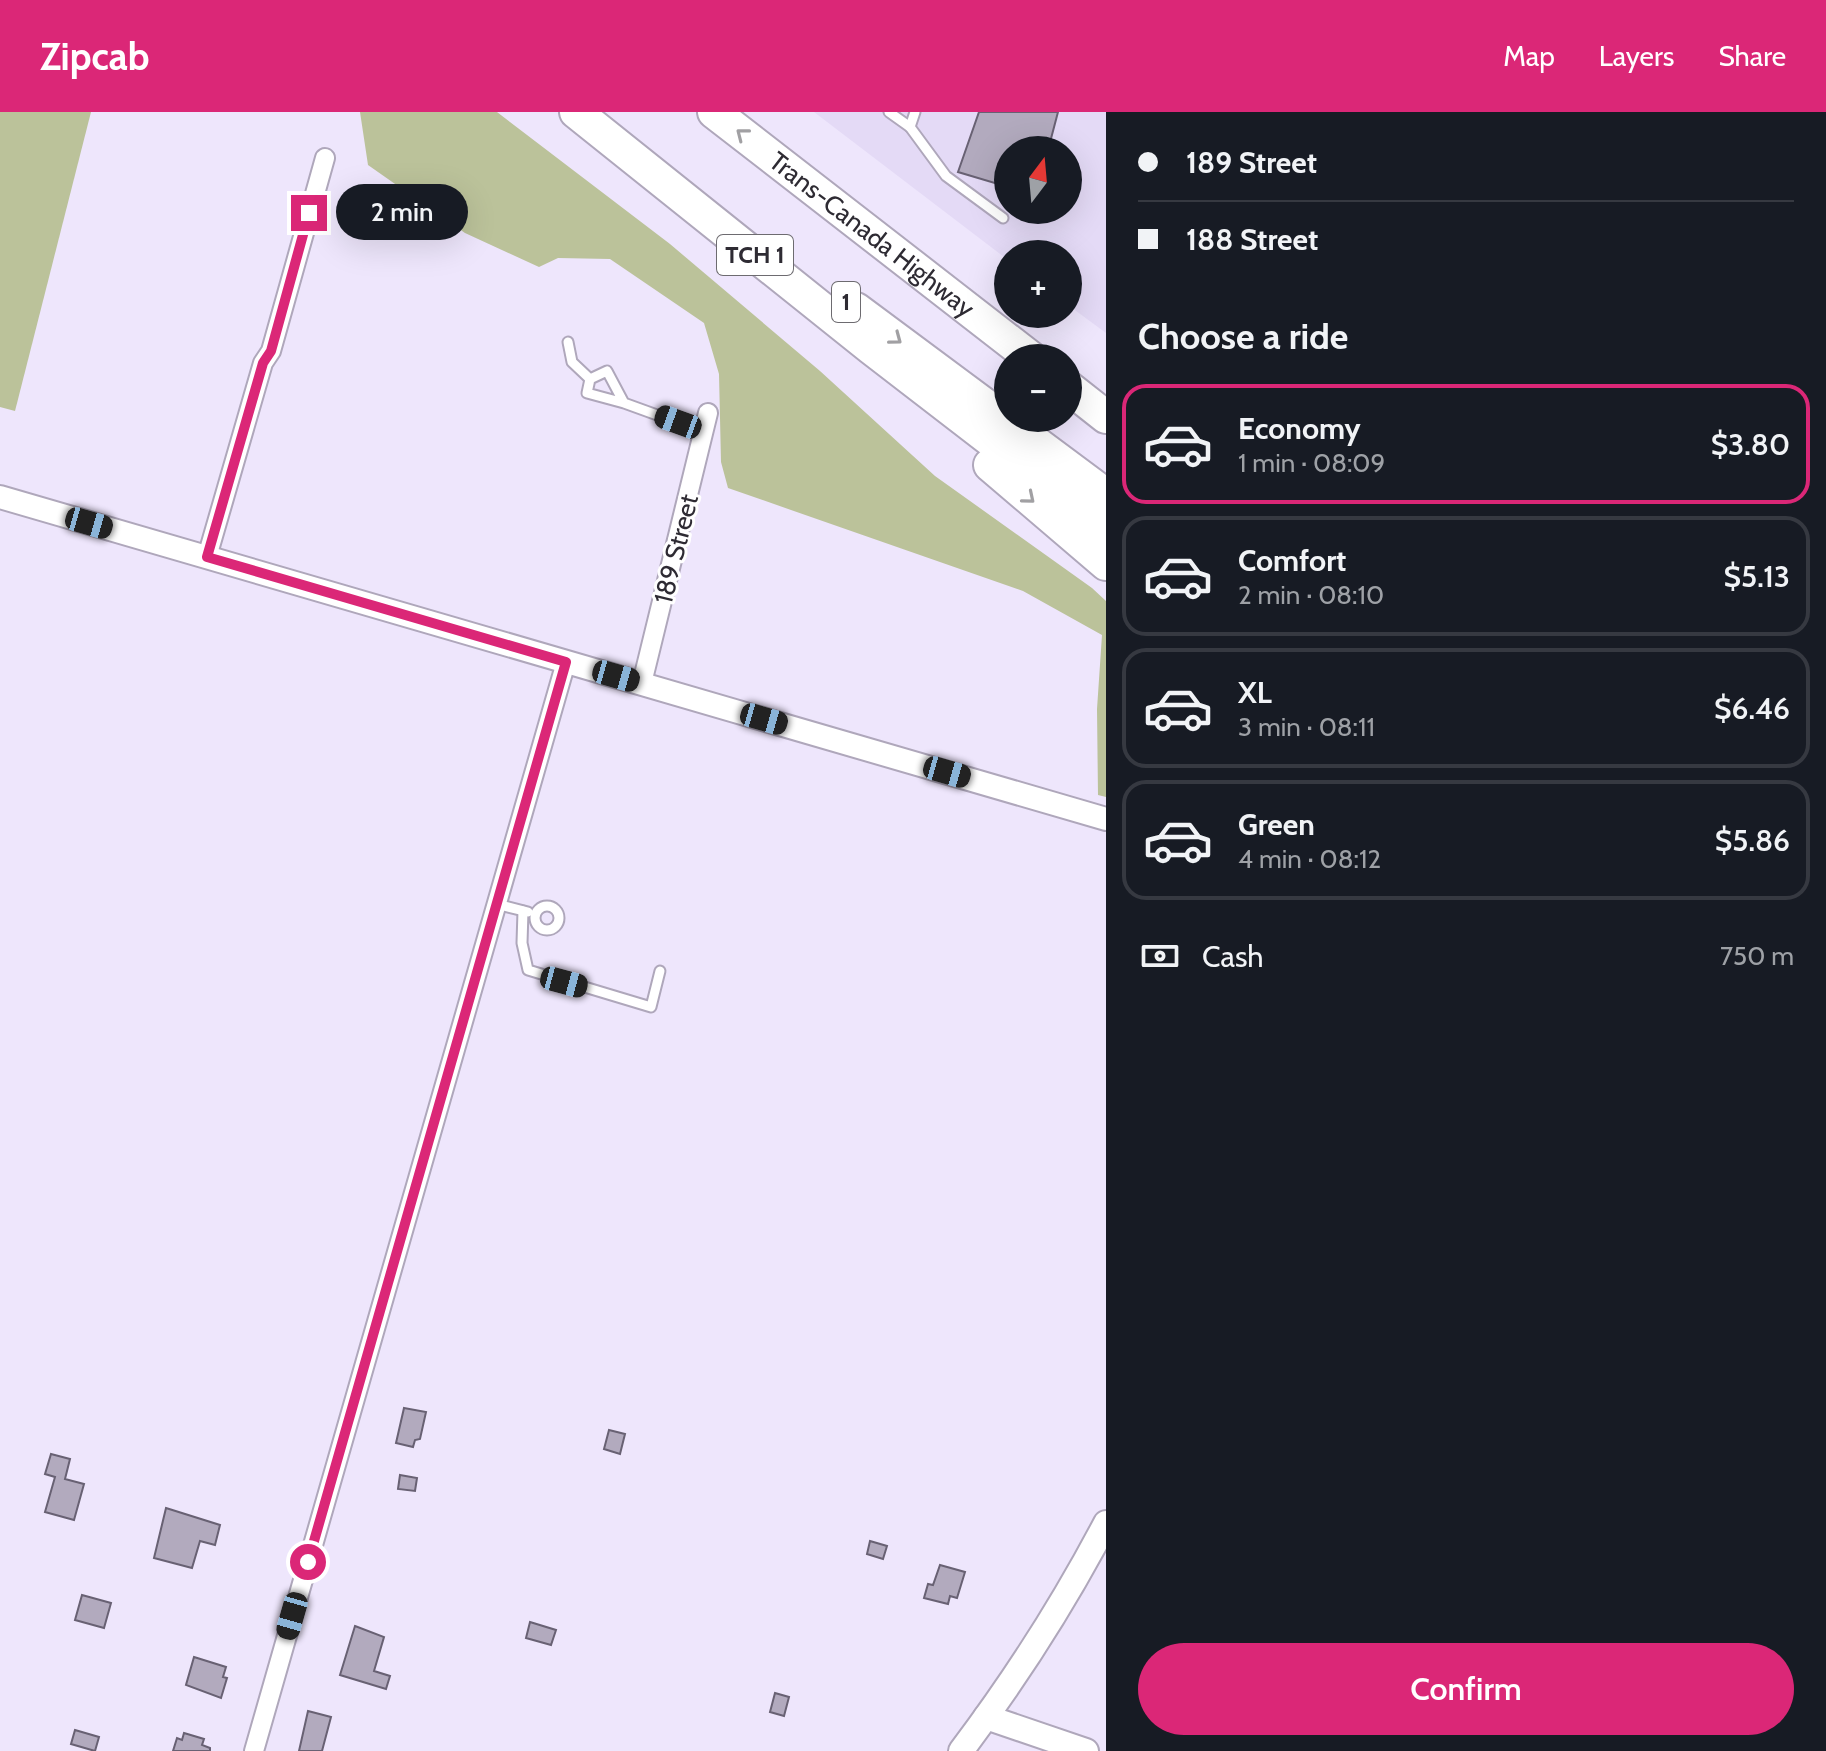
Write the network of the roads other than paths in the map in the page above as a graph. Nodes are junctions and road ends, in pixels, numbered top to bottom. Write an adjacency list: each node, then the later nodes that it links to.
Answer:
1 (576, 112): 11 (highway, TCH 1)
2 (584, 112): 17 (highway, 1, one-way to 17)
3 (714, 112): 10 (highway, Trans-Canada Highway, one-way to 3)
4 (889, 112): 6 (lane)
5 (915, 112): 6 (lane)
6 (910, 127): 8 (lane)
7 (325, 158): 20 (street)
8 (994, 211)
9 (568, 342): 12 (lane)
10 (1013, 344)
11 (871, 348): 19 (highway, TCH 1); 21 (highway, one-way to 21)
12 (590, 379): 14 (lane); 14 (lane)
13 (1082, 398): 15 (highway)
14 (624, 403): 16 (lane)
15 (1106, 417)
16 (706, 423): 23 (street, 189 Street)
17 (1106, 495)
18 (0, 497): 20 (street)
19 (1106, 529)
20 (207, 557): 22 (street)
21 (1106, 564)
22 (566, 662): 23 (street); 25 (street)
23 (642, 683): 24 (street)
24 (1106, 819)
25 (496, 904): 26 (lane); 31 (street)
26 (523, 911): 27 (lane); 28 (lane)
27 (536, 914)
28 (660, 971)
29 (1106, 1523): 30 (main road)
30 (986, 1717): 32 (main road); 33 (main road)
31 (254, 1751)
32 (961, 1751)
33 (1086, 1751)

